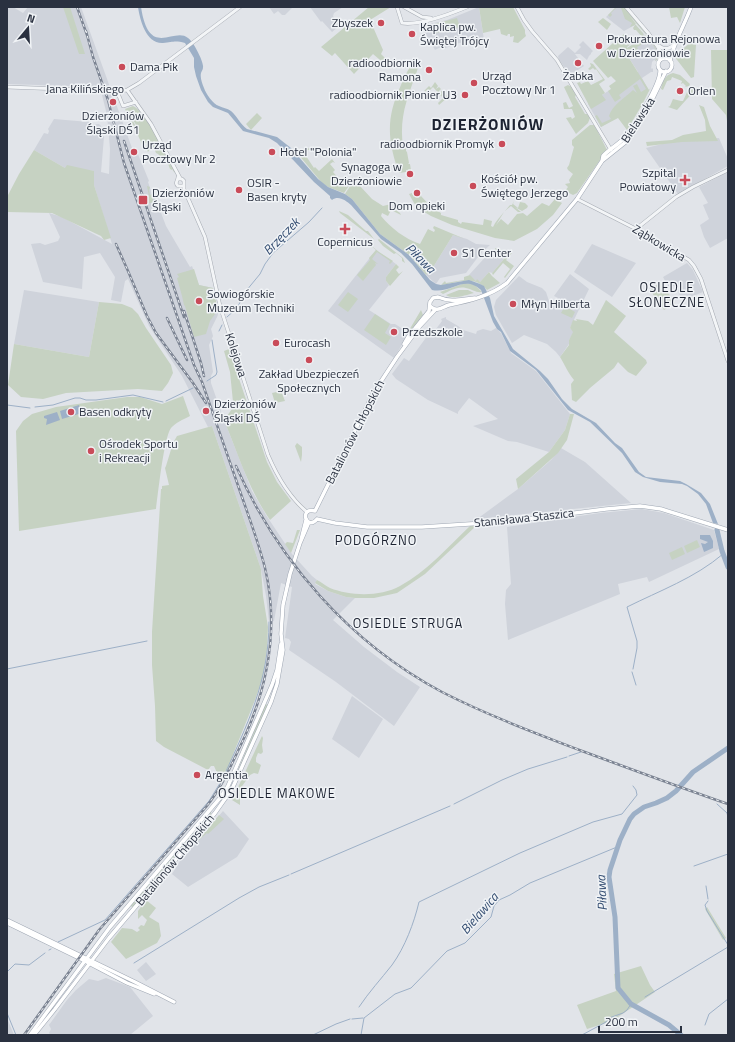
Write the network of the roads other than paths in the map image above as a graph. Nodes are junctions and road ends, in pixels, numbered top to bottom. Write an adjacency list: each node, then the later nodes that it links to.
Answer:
1 (240, 7): 16 (street, Jana Kilińskiego)
2 (397, 7): 8 (street)
3 (404, 7): 8 (street)
4 (467, 7): 8 (street)
5 (517, 7): 20 (street)
6 (626, 7): 9 (street)
7 (691, 7): 10 (main road)
8 (436, 18)
9 (656, 44): 10 (street); 11 (street); 12 (street)
10 (675, 44): 11 (main road)
11 (667, 59): 12 (main road); 14 (main road)
12 (660, 60): 13 (main road)
13 (660, 70): 14 (main road); 19 (main road, Bielawska)
14 (666, 72): 19 (main road, Bielawska)
15 (7, 88): 17 (street, Jana Kilińskiego)
16 (127, 90): 17 (street, Jana Kilińskiego); 18 (street)
17 (117, 91): 18 (street)
18 (136, 102): 22 (street)
19 (642, 114): 20 (main road, Bielawska)
20 (611, 150): 24 (main road, Bielawska)
21 (728, 170): 25 (street)
22 (179, 178): 23 (street); 23 (street)
23 (183, 186): 34 (street, Kolejowa)
24 (577, 199): 25 (street, Ząbkowicka); 26 (main road)
25 (636, 229): 32 (street, Ząbkowicka)
26 (478, 297): 27 (main road); 29 (main road)
27 (442, 300): 28 (main road); 29 (main road)
28 (430, 306): 30 (main road); 31 (main road, Batalionów Chłopskich)
29 (443, 308): 30 (main road)
30 (435, 310): 31 (main road, Batalionów Chłopskich)
31 (399, 354): 33 (main road, Batalionów Chłopskich)
32 (728, 361)
33 (315, 511): 34 (main road); 35 (main road)
34 (307, 512): 36 (main road)
35 (317, 519): 36 (main road); 37 (main road, Stanisława Staszica)
36 (308, 521): 38 (main road, Batalionów Chłopskich)
37 (728, 530)
38 (281, 642): 41 (main road, Batalionów Chłopskich); 42 (main road, Batalionów Chłopskich)
39 (7, 920): 41 (main road)
40 (7, 923): 41 (main road)
41 (86, 960): 42 (main road); 44 (main road, Batalionów Chłopskich)
42 (91, 963): 43 (main road); 45 (main road, Batalionów Chłopskich)
43 (174, 1002)
44 (30, 1035)
45 (34, 1035)

